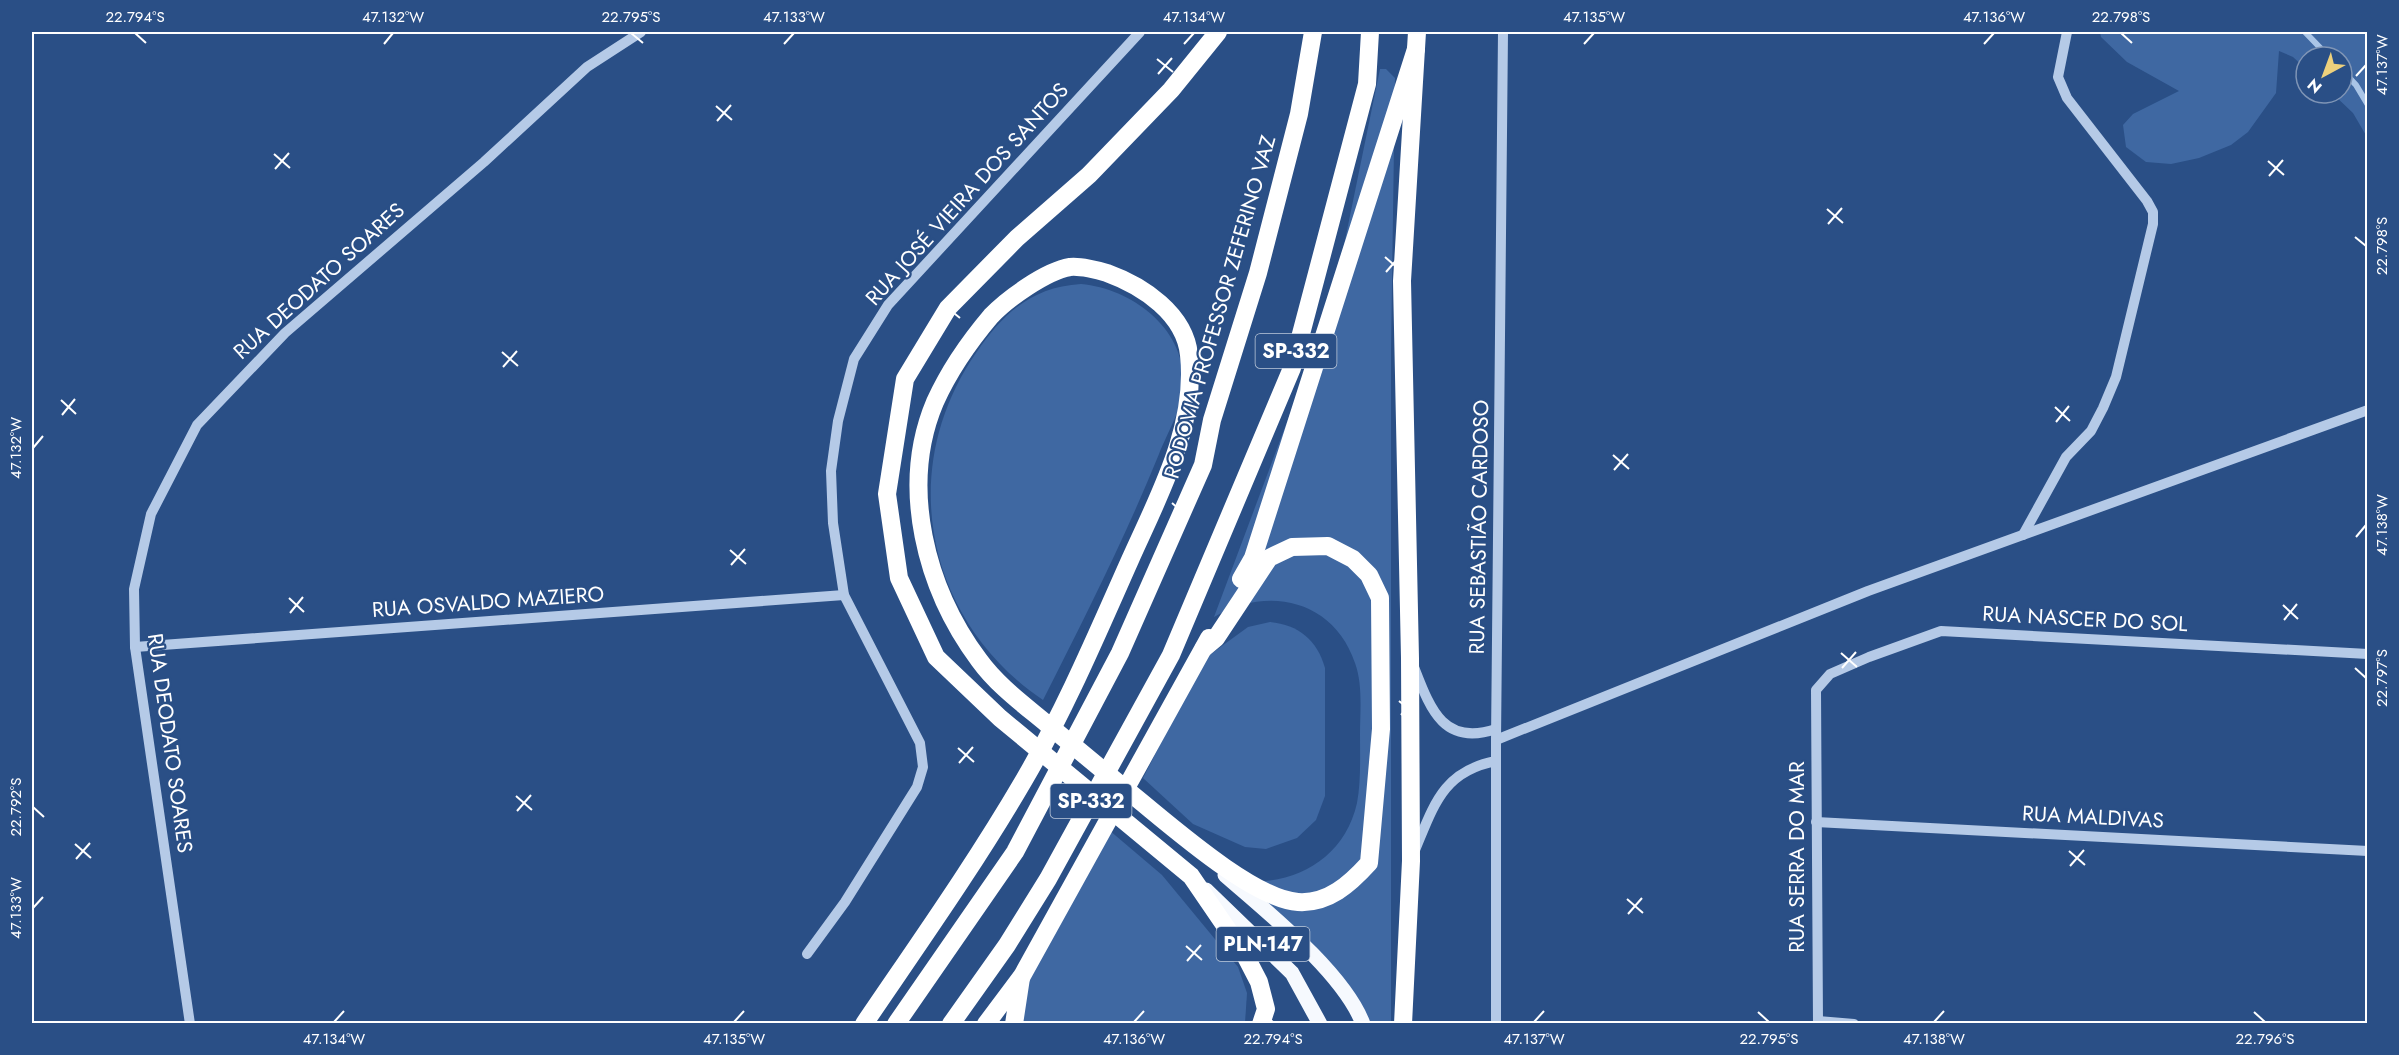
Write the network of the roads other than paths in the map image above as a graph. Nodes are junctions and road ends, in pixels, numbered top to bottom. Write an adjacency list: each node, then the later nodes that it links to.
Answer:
1 (641, 32): 12 (street, RUA DEODATO SOARES)
2 (1140, 32): 11 (street, RUA JOSÉ VIEIRA DOS SANTOS)
3 (1218, 32): 23 (highway)
4 (1313, 32): 29 (highway, RODOVIA PROFESSOR ZEFERINO VAZ / SP-332)
5 (1370, 32): 30 (highway, SP-332)
6 (1503, 32): 17 (street, RUA SEBASTIÃO CARDOSO)
7 (2067, 32): 10 (street)
8 (1416, 40): 13 (highway); 15 (highway)
9 (2367, 410): 10 (street)
10 (2023, 535): 17 (street)
11 (844, 595): 12 (street, RUA OSVALDO MAZIERO); 24 (street, RUA JOSÉ VIEIRA DOS SANTOS)
12 (135, 647): 27 (street, RUA DEODATO SOARES)
13 (1204, 648): 20 (highway); 25 (highway)
14 (2367, 654): 16 (street, RUA NASCER DO SOL)
15 (1410, 658): 17 (street); 22 (highway)
16 (1816, 690): 19 (street, RUA SERRA DO MAR)
17 (1496, 735): 18 (street, RUA SEBASTIÃO CARDOSO)
18 (1496, 761): 22 (street); 37 (street, RUA SEBASTIÃO CARDOSO)
19 (1816, 822): 21 (street, RUA MALDIVAS); 26 (street, RUA SERRA DO MAR)
20 (1191, 844): 28 (highway); 35 (main road)
21 (2367, 851)
22 (1411, 861): 36 (highway)
23 (1191, 876): 33 (highway); 34 (main road, PLN-147)
24 (807, 954)
25 (1022, 975): 31 (highway); 32 (highway)
26 (1818, 1022): 38 (street)
27 (190, 1023)
28 (864, 1023)
29 (896, 1023)
30 (951, 1023)
31 (986, 1023)
32 (1014, 1023)
33 (1261, 1023)
34 (1320, 1023)
35 (1363, 1023)
36 (1402, 1023)
37 (1496, 1023)
38 (1854, 1023)

